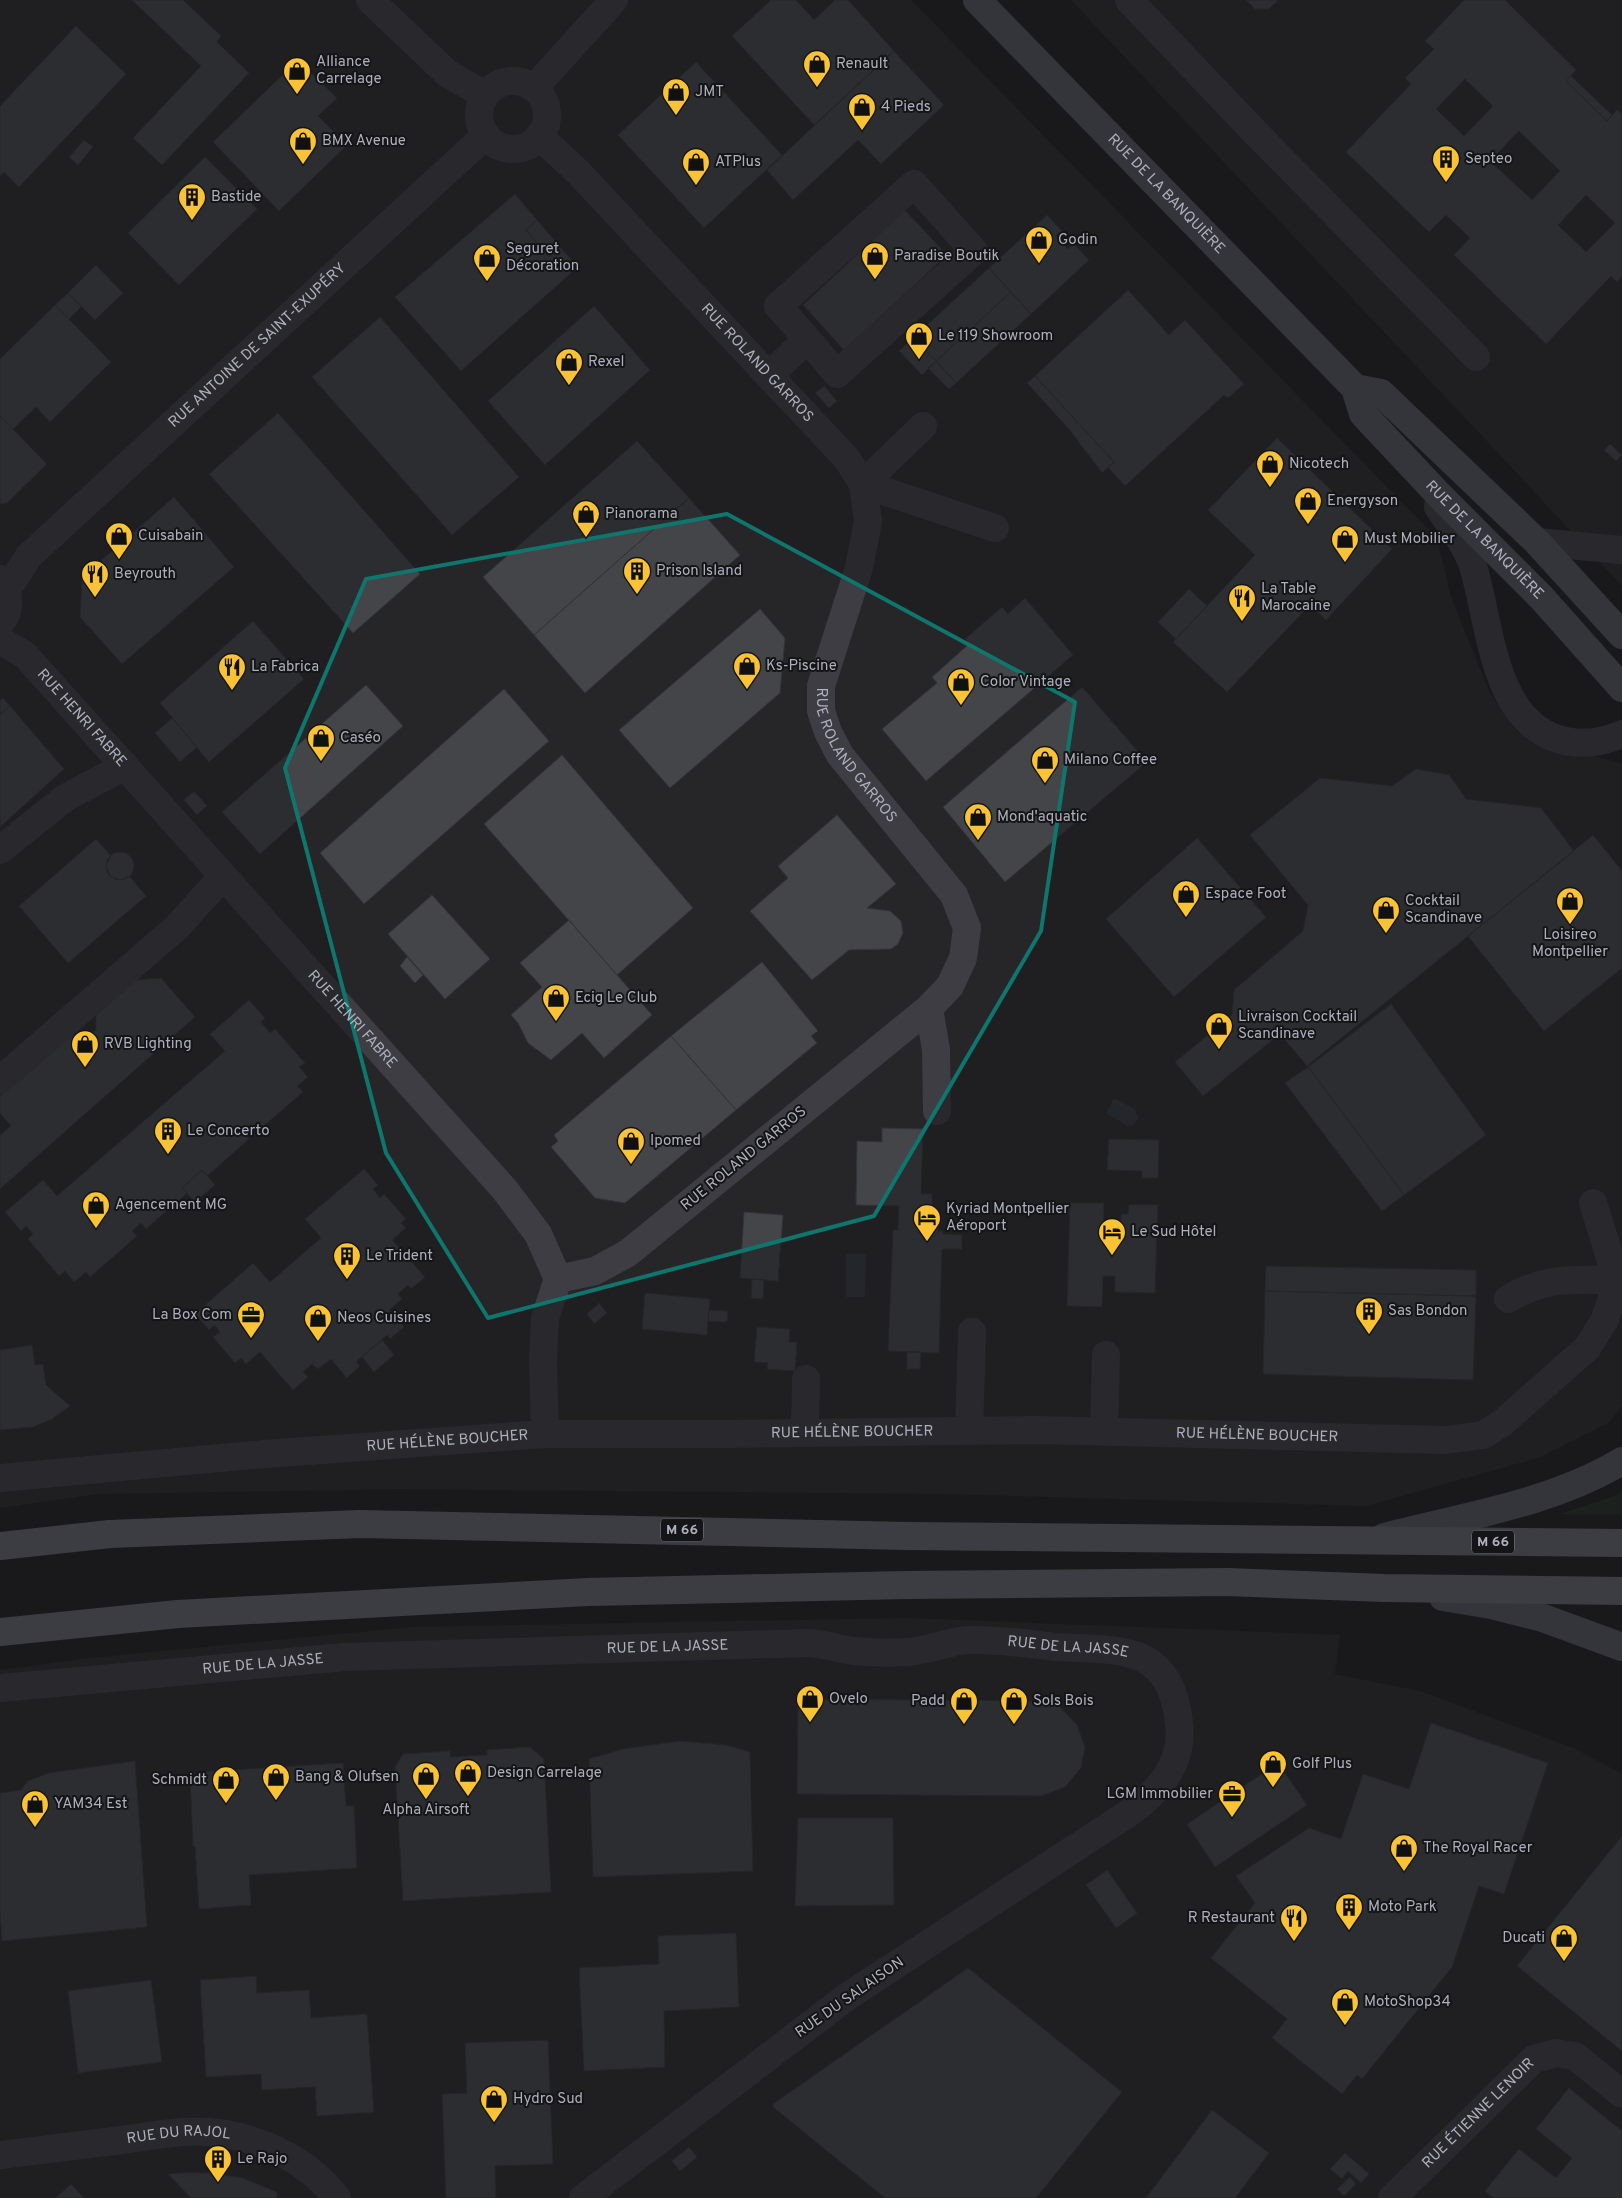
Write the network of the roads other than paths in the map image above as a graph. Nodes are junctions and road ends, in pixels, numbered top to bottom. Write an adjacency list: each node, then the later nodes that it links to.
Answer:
1 (370, 0): 6 (street)
2 (614, 0): 5 (street)
3 (977, 0): 12 (main road, RUE DE LA BANQUIÈRE)
4 (1129, 0): 10 (street)
5 (534, 88): 6 (street); 8 (street)
6 (485, 95): 7 (street)
7 (486, 136): 8 (street); 19 (street, RUE ANTOINE DE SAINT-EXUPÉRY)
8 (539, 136): 11 (street, RUE ROLAND GARROS)
9 (807, 339): 9 (street); 11 (street)
10 (1476, 357)
11 (769, 376): 14 (street, RUE ROLAND GARROS)
12 (1355, 388): 15 (main road, RUE DE LA BANQUIÈRE); 17 (main road)
13 (923, 426): 14 (street)
14 (863, 484): 16 (street); 28 (street, RUE ROLAND GARROS)
15 (1440, 496): 23 (main road, RUE DE LA BANQUIÈRE); 24 (street)
16 (995, 528)
17 (1537, 542): 18 (street); 20 (main road)
18 (1622, 550)
19 (3, 594): 22 (street, RUE HENRI FABRE)
20 (1622, 635)
21 (0, 640): 22 (street, RUE HENRI FABRE)
22 (25, 655): 25 (street, RUE HENRI FABRE)
23 (1622, 688)
24 (1622, 734)
25 (125, 766): 26 (street); 27 (street, RUE HENRI FABRE)
26 (0, 850)
27 (223, 876): 29 (street); 33 (street, RUE HENRI FABRE)
28 (929, 1008): 30 (street); 33 (street, RUE ROLAND GARROS)
29 (0, 1080)
30 (937, 1111)
31 (1594, 1203): 32 (street)
32 (1620, 1275): 34 (street); 39 (street, RUE HÉLÈNE BOUCHER)
33 (558, 1279): 41 (street)
34 (1508, 1299)
35 (972, 1332): 38 (street)
36 (1106, 1355): 39 (street)
37 (806, 1379): 40 (street)
38 (970, 1431): 39 (street, RUE HÉLÈNE BOUCHER); 40 (street, RUE HÉLÈNE BOUCHER)
39 (1104, 1431)
40 (805, 1433): 41 (street, RUE HÉLÈNE BOUCHER)
41 (545, 1434): 43 (street, RUE HÉLÈNE BOUCHER)
42 (1622, 1461): 44 (main road, M 66)
43 (0, 1478)
44 (1364, 1542): 45 (highway, M 66); 46 (highway, M 66)
45 (1622, 1543)
46 (0, 1546)
47 (1384, 1588): 48 (highway); 49 (highway); 50 (main road)
48 (1622, 1591)
49 (0, 1632)
50 (1622, 1647)
51 (0, 1688): 52 (street, RUE DE LA JASSE)
52 (1129, 1813): 57 (street, RUE DU SALAISON)
53 (1622, 2094): 55 (street, RUE ÉTIENNE LENOIR)
54 (0, 2155): 56 (street, RUE DU RAJOL)
55 (1406, 2194)
56 (337, 2198)
57 (583, 2198)

